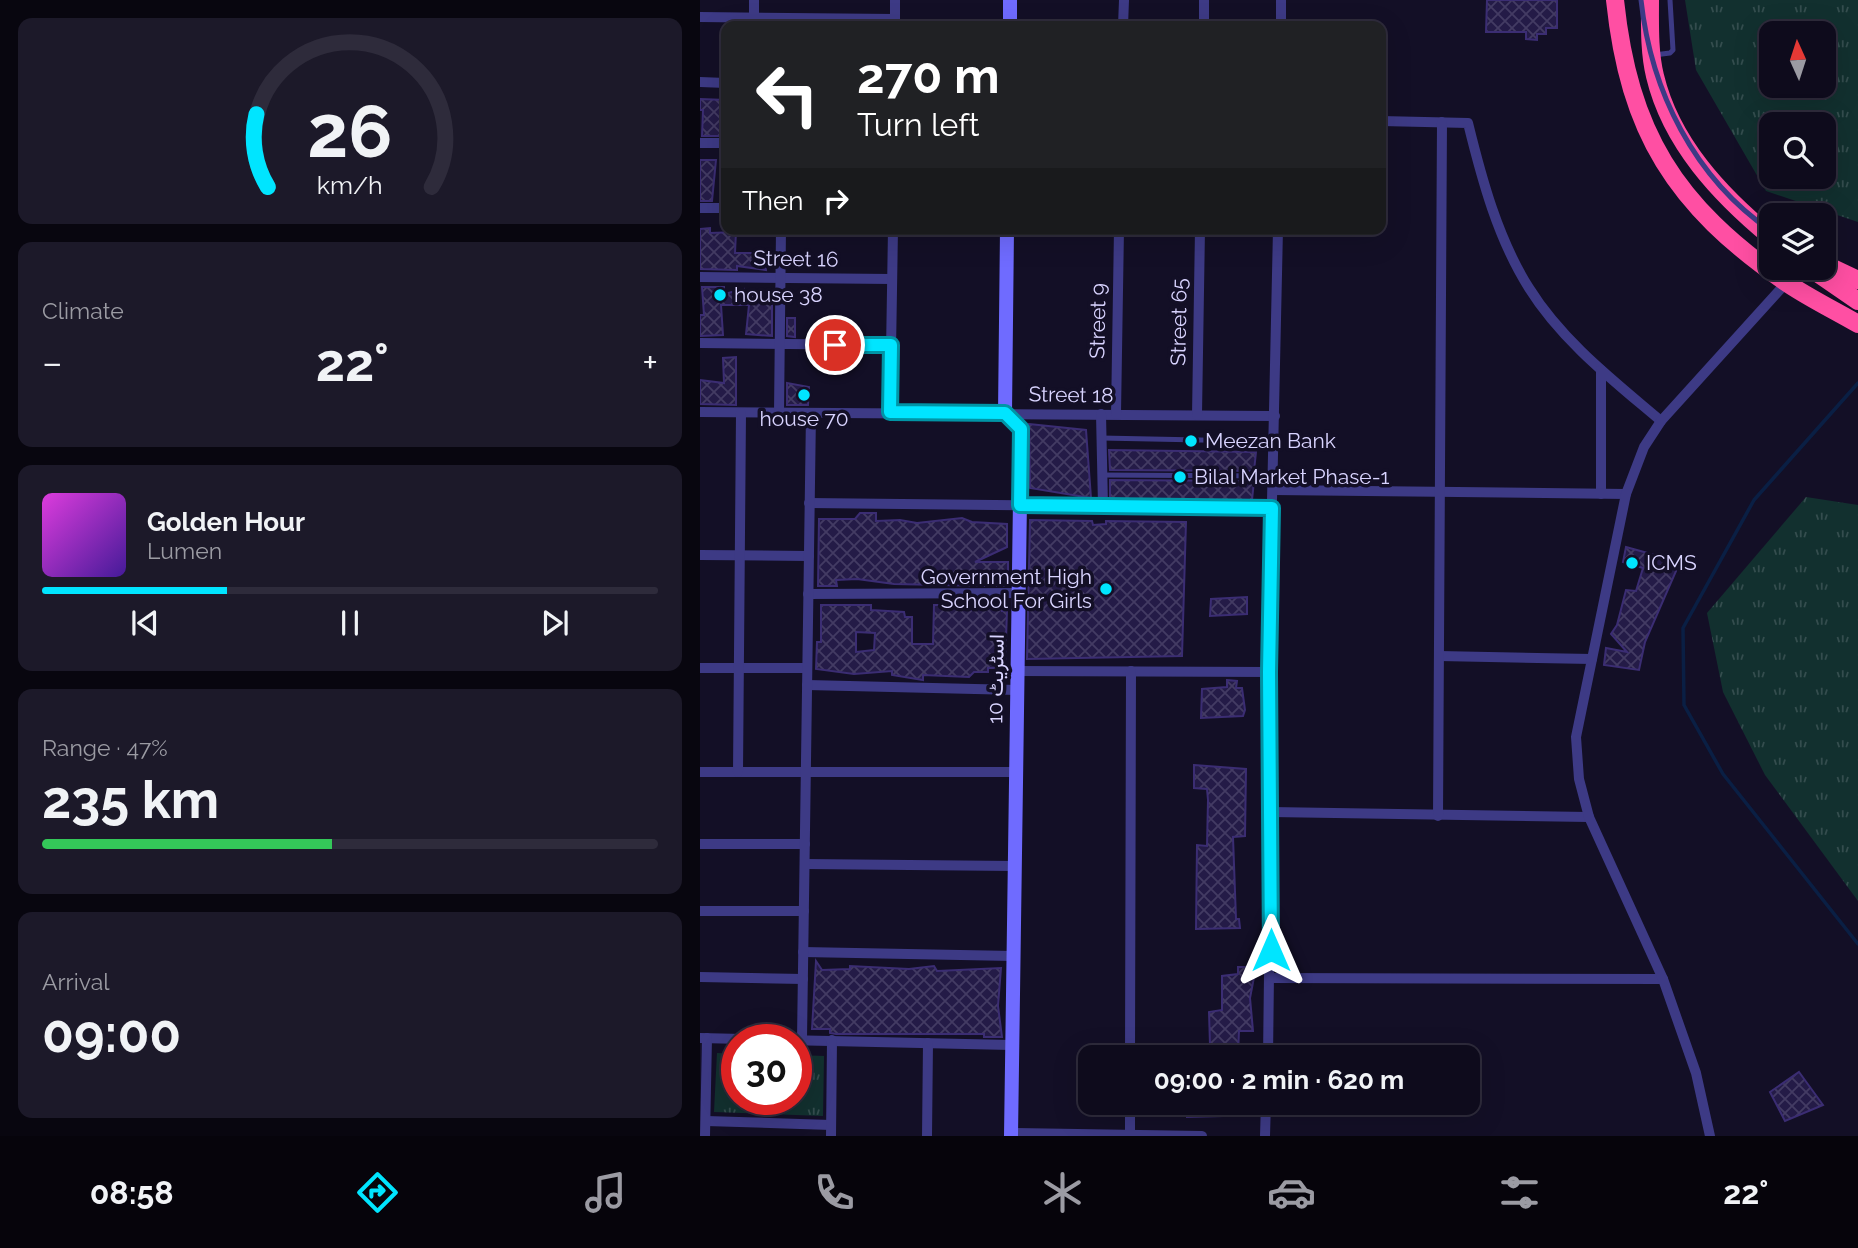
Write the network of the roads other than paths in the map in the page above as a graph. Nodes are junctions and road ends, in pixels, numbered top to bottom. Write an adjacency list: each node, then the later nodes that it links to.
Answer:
1 (754, 0): 13 (street)
2 (895, 0): 14 (street)
3 (1010, 0): 15 (street)
4 (1124, 0): 16 (street)
5 (1204, 0): 17 (street)
6 (1281, 0): 18 (street)
7 (1615, 0): 44 (highway)
8 (1641, 0): 28 (lane, bridge)
9 (1650, 0): 19 (highway)
10 (1670, 0): 19 (lane)
11 (700, 17): 12 (street)
12 (743, 21)
13 (754, 21)
14 (895, 21)
15 (1010, 21)
16 (1123, 21)
17 (1204, 21)
18 (1281, 21)
19 (1652, 56): 29 (highway)
20 (700, 82): 21 (street)
21 (721, 83)
22 (1386, 121): 23 (street)
23 (1442, 122): 50 (street); 67 (street)
24 (700, 143): 25 (street)
25 (721, 143)
26 (700, 208): 27 (street)
27 (721, 208)
28 (1759, 221)
29 (1759, 227)
30 (781, 235): 40 (street)
31 (893, 235): 41 (street)
32 (1007, 235): 56 (street, اسٹریٹ 10)
33 (1119, 235): 58 (street, Street 9)
34 (1200, 235): 59 (street, Street 65)
35 (1279, 235): 60 (street)
36 (1836, 262): 38 (lane)
37 (1836, 270): 43 (highway)
38 (1858, 270)
39 (700, 277): 40 (street, Street 16)
40 (780, 278): 41 (street, Street 16); 48 (street)
41 (892, 279): 49 (street)
42 (1827, 280): 45 (highway)
43 (1858, 280)
44 (1786, 283): 46 (highway); 61 (street)
45 (1858, 301)
46 (1855, 322)
47 (700, 343): 48 (street)
48 (780, 344): 49 (street); 54 (street)
49 (891, 345): 53 (street)
50 (1601, 370): 61 (street); 68 (street)
51 (700, 412): 52 (street, Street 18)
52 (741, 412): 54 (street, Street 18); 75 (street)
53 (890, 412): 55 (street, Street 18); 56 (street, Street 18)
54 (779, 413): 55 (street, Street 18)
55 (811, 413): 70 (street)
56 (1005, 413): 57 (street, Street 18); 71 (street, اسٹریٹ 10)
57 (1101, 414): 58 (street, Street 18); 62 (street)
58 (1116, 414): 59 (street, Street 18)
59 (1197, 415): 60 (street, Street 18)
60 (1275, 416): 65 (street)
61 (1661, 421): 69 (street)
62 (1101, 438): 63 (lane); 64 (street)
63 (1250, 441)
64 (1102, 475): 65 (lane); 72 (street)
65 (1273, 476): 66 (street)
66 (1273, 490): 67 (street); 73 (street)
67 (1440, 493): 68 (street); 79 (street)
68 (1601, 494): 69 (street)
69 (1626, 494): 80 (street)
70 (809, 503): 71 (street); 76 (street)
71 (1020, 505): 72 (street); 77 (street, اسٹریٹ 10)
72 (1103, 506): 73 (street)
73 (1272, 508): 86 (street)
74 (700, 555): 75 (street)
75 (740, 555): 76 (street); 82 (street)
76 (809, 556): 78 (street)
77 (1018, 593): 78 (street); 84 (street, اسٹریٹ 10)
78 (808, 594): 83 (street)
79 (1439, 656): 80 (street); 94 (street)
80 (1592, 659): 95 (street)
81 (700, 668): 82 (street)
82 (739, 668): 83 (street); 90 (street)
83 (807, 668): 87 (street)
84 (1017, 671): 85 (street); 88 (street, اسٹریٹ 10)
85 (1131, 671): 86 (street); 115 (street)
86 (1269, 672): 93 (street)
87 (807, 685): 88 (street); 91 (street)
88 (1017, 690): 92 (street, اسٹریٹ 10)
89 (700, 772): 90 (street)
90 (738, 772): 91 (street)
91 (806, 772): 92 (street); 97 (street)
92 (1016, 772): 99 (street, اسٹریٹ 10)
93 (1271, 812): 94 (street); 105 (street)
94 (1438, 816): 95 (street)
95 (1589, 817): 107 (street)
96 (700, 844): 97 (street)
97 (805, 844): 98 (street)
98 (805, 864): 99 (street); 101 (street)
99 (1014, 866): 103 (street, اسٹریٹ 10)
100 (700, 911): 101 (street)
101 (804, 911): 102 (street)
102 (803, 952): 103 (street); 106 (street)
103 (1013, 956): 114 (street, اسٹریٹ 10)
104 (700, 977): 106 (street)
105 (1271, 978): 107 (street); 116 (street)
106 (803, 979): 108 (street)
107 (1663, 979): 128 (street)
108 (802, 1024)
109 (703, 1038): 110 (street); 119 (street)
110 (721, 1038)
111 (812, 1039): 112 (street)
112 (832, 1040): 113 (street); 120 (street)
113 (928, 1043): 114 (street); 125 (street)
114 (1012, 1045): 121 (street, اسٹریٹ 10)
115 (1130, 1045)
116 (1268, 1045)
117 (1130, 1115): 122 (street)
118 (1266, 1115): 127 (street)
119 (706, 1121): 120 (street); 123 (street)
120 (831, 1125): 124 (street)
121 (1011, 1135): 122 (street)
122 (1130, 1135): 126 (street)
123 (705, 1136)
124 (831, 1136)
125 (927, 1136)
126 (1202, 1136)
127 (1265, 1136)
128 (1710, 1136)

